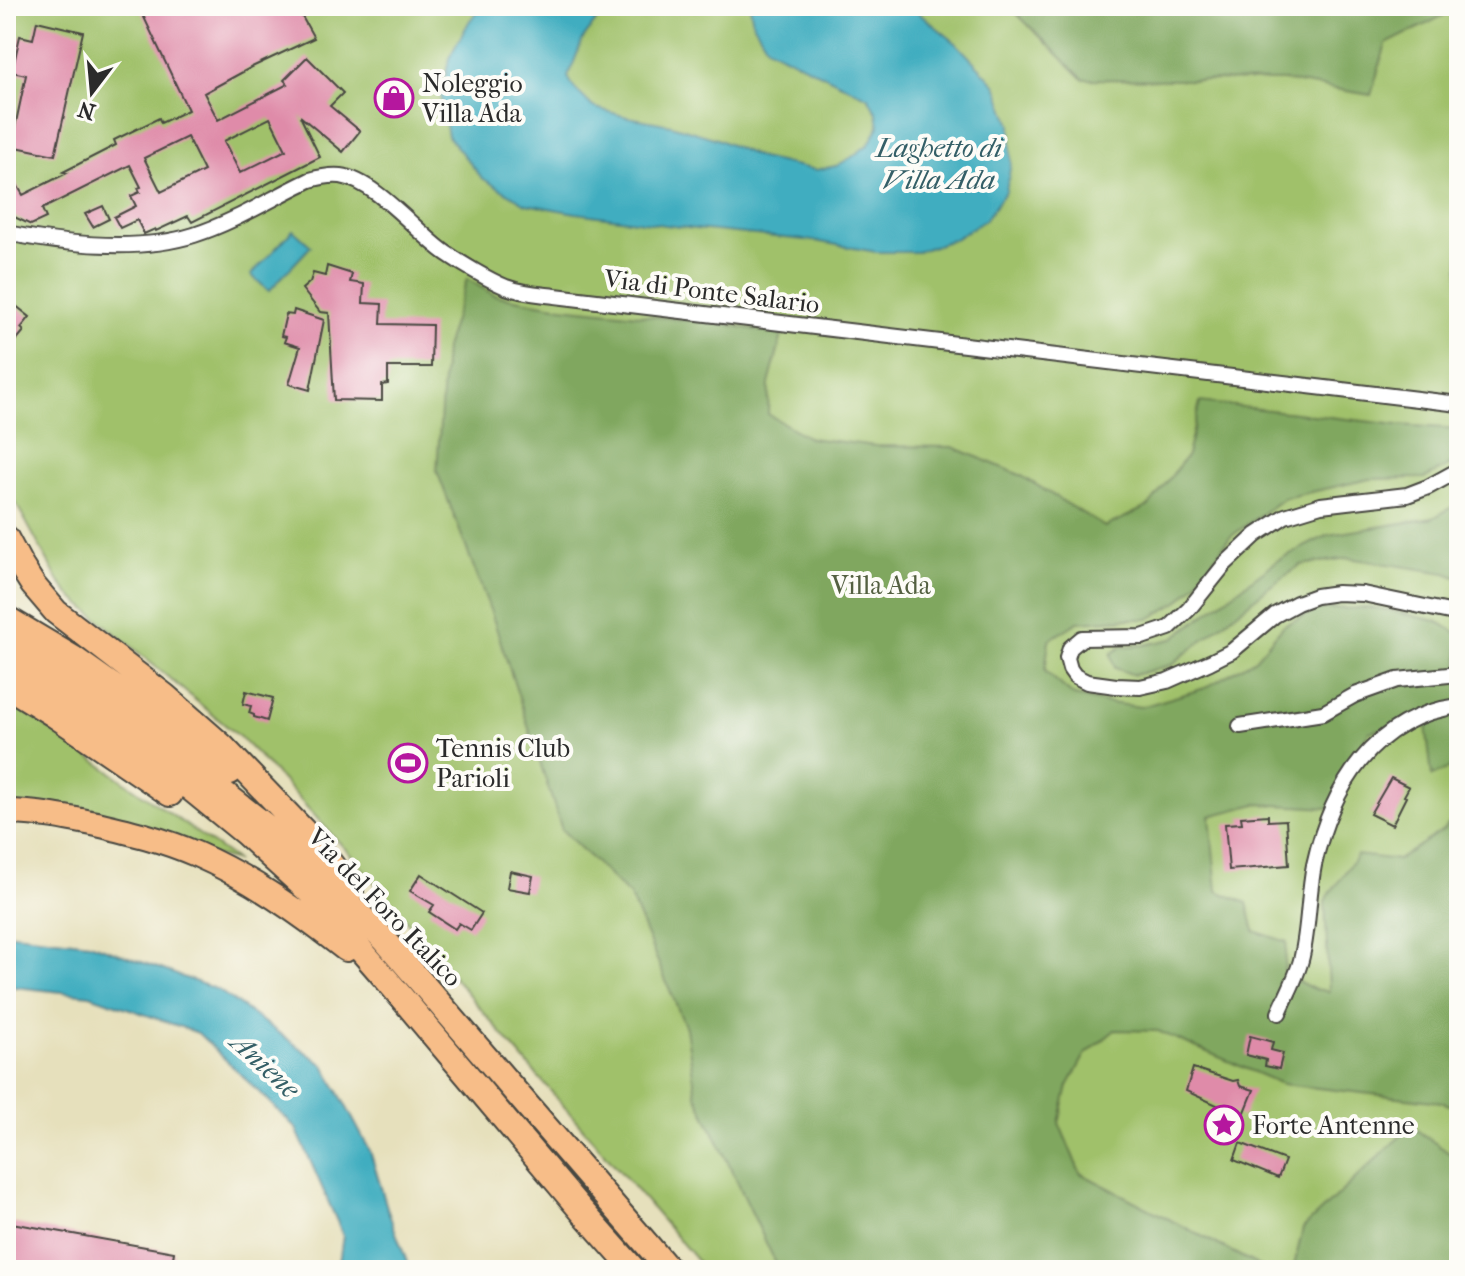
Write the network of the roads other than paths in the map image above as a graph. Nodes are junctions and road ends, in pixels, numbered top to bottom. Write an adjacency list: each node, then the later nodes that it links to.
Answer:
1 (6, 233): 2 (street, Via di Ponte Salario)
2 (1459, 404)
3 (1459, 470): 5 (street)
4 (6, 538): 14 (highway)
5 (1459, 614)
6 (6, 618): 14 (highway)
7 (6, 642): 16 (highway, Via del Foro Italico)
8 (6, 663): 15 (highway, Via del Foro Italico)
9 (1459, 674): 12 (street)
10 (6, 685): 15 (highway)
11 (1459, 706): 18 (street)
12 (1240, 726)
13 (6, 812): 17 (highway)
14 (301, 828): 16 (highway)
15 (295, 878): 17 (highway, Via del Foro Italico)
16 (384, 939): 20 (highway, Via del Foro Italico)
17 (387, 980): 19 (highway, Via del Foro Italico)
18 (1279, 1013)
19 (634, 1270)
20 (669, 1270)

